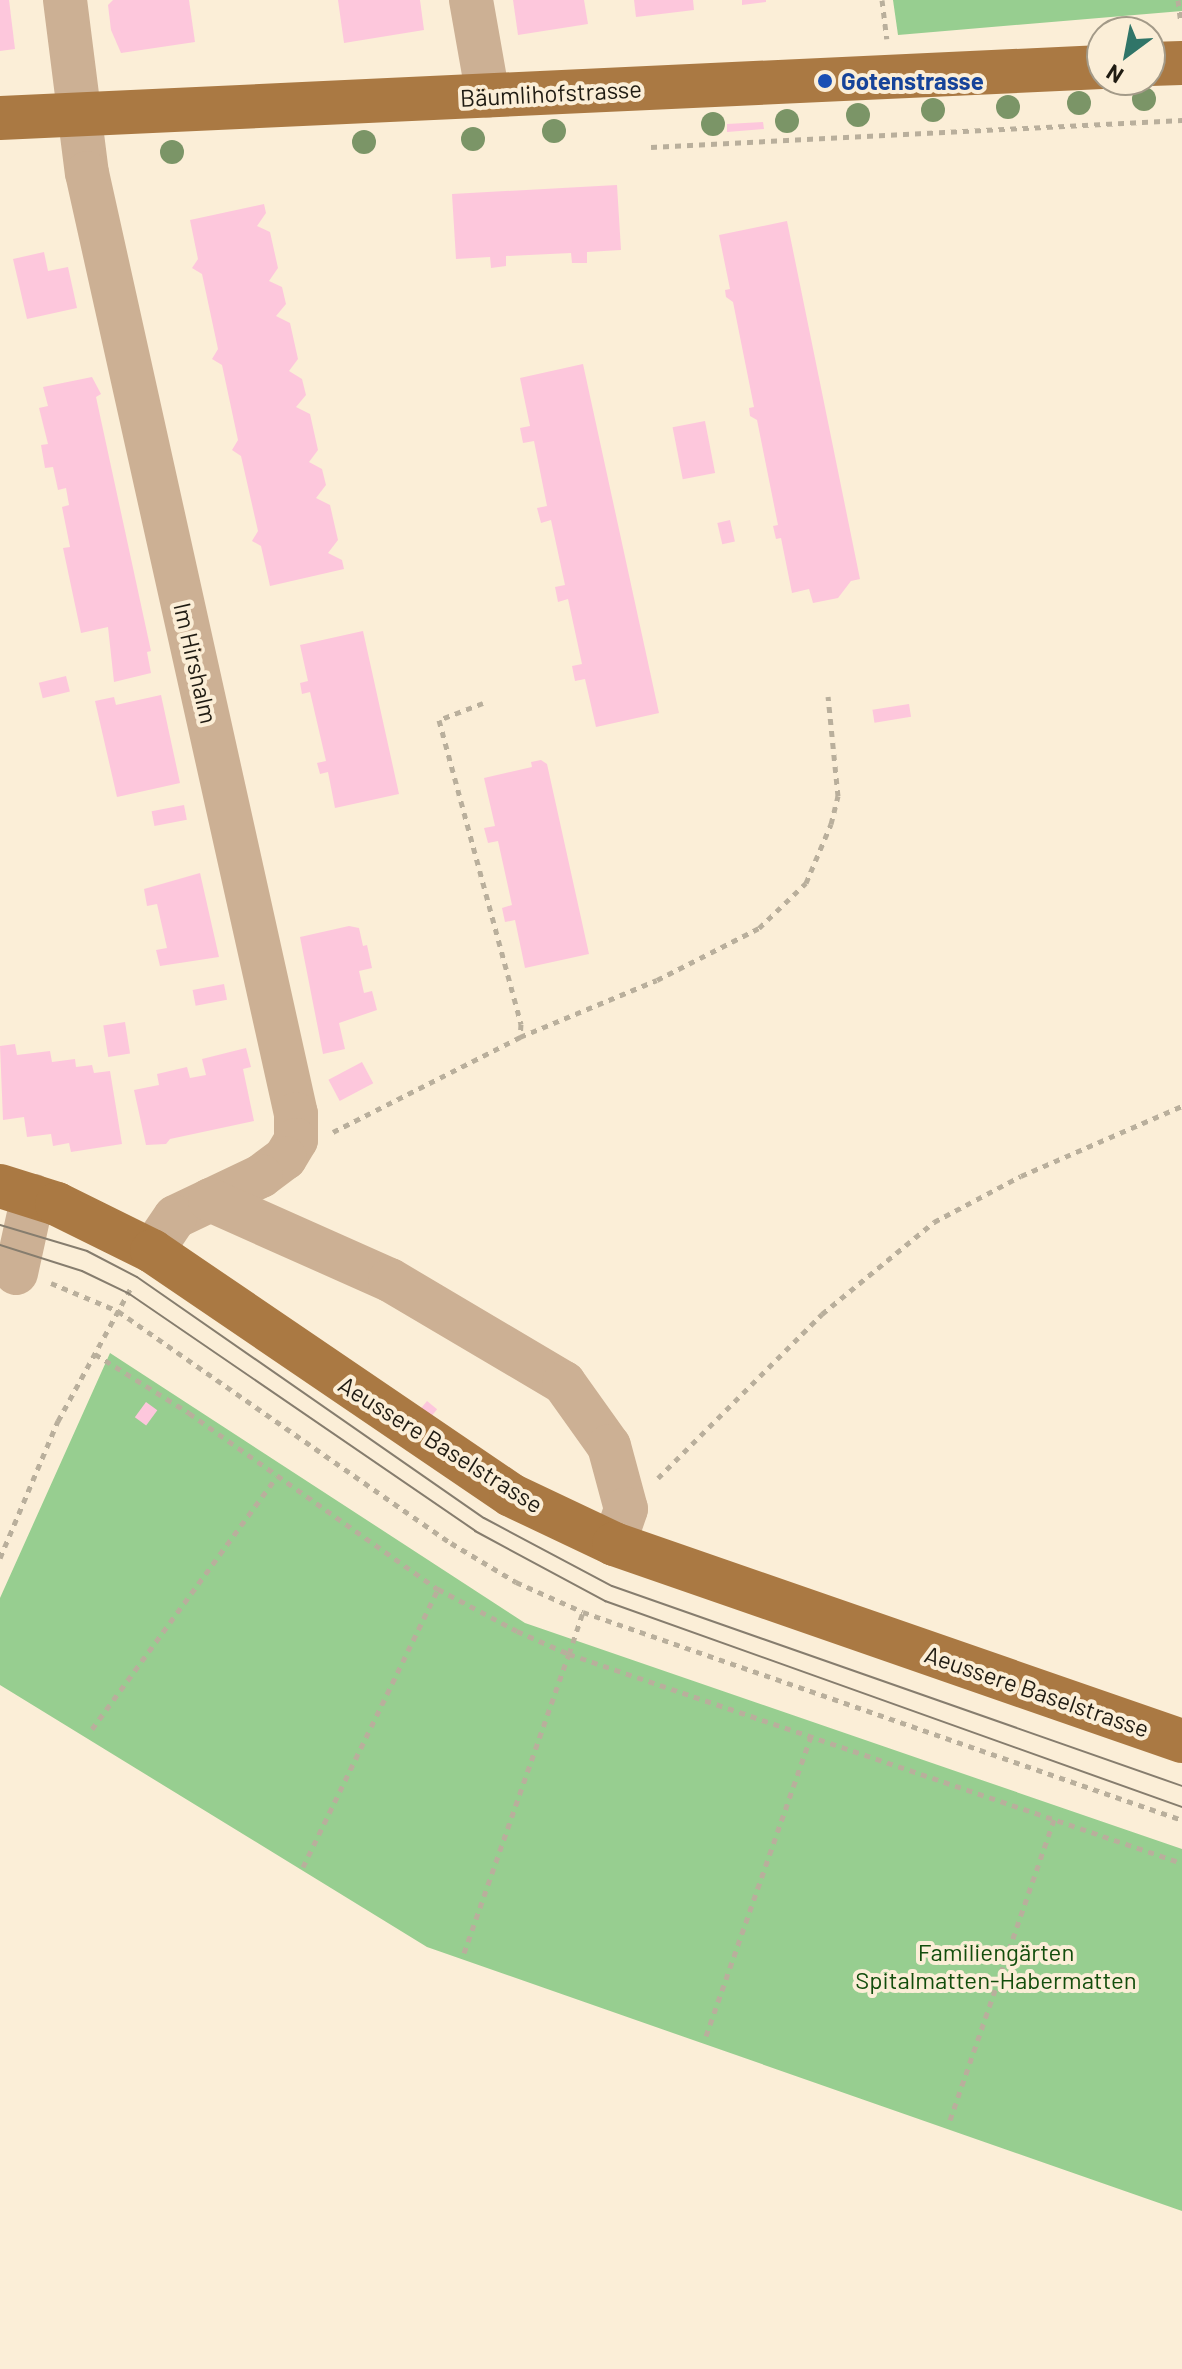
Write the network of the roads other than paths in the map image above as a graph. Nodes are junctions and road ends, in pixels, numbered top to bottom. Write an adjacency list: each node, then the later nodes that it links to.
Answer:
1 (65, 0): 5 (street, Im Hirshalm)
2 (471, 0): 4 (street)
3 (1086, 68): 4 (main road, Bäumlihofstrasse)
4 (488, 96): 5 (main road, Bäumlihofstrasse)
5 (79, 115): 6 (main road, Bäumlihofstrasse); 8 (street, Im Hirshalm)
6 (0, 118)
7 (17, 1191): 9 (main road, Aeussere Baselstrasse); 10 (street)
8 (210, 1200): 9 (street); 11 (street)
9 (152, 1251): 11 (main road, Aeussere Baselstrasse)
10 (16, 1273)
11 (620, 1527): 12 (main road, Aeussere Baselstrasse)
12 (1182, 1741)

